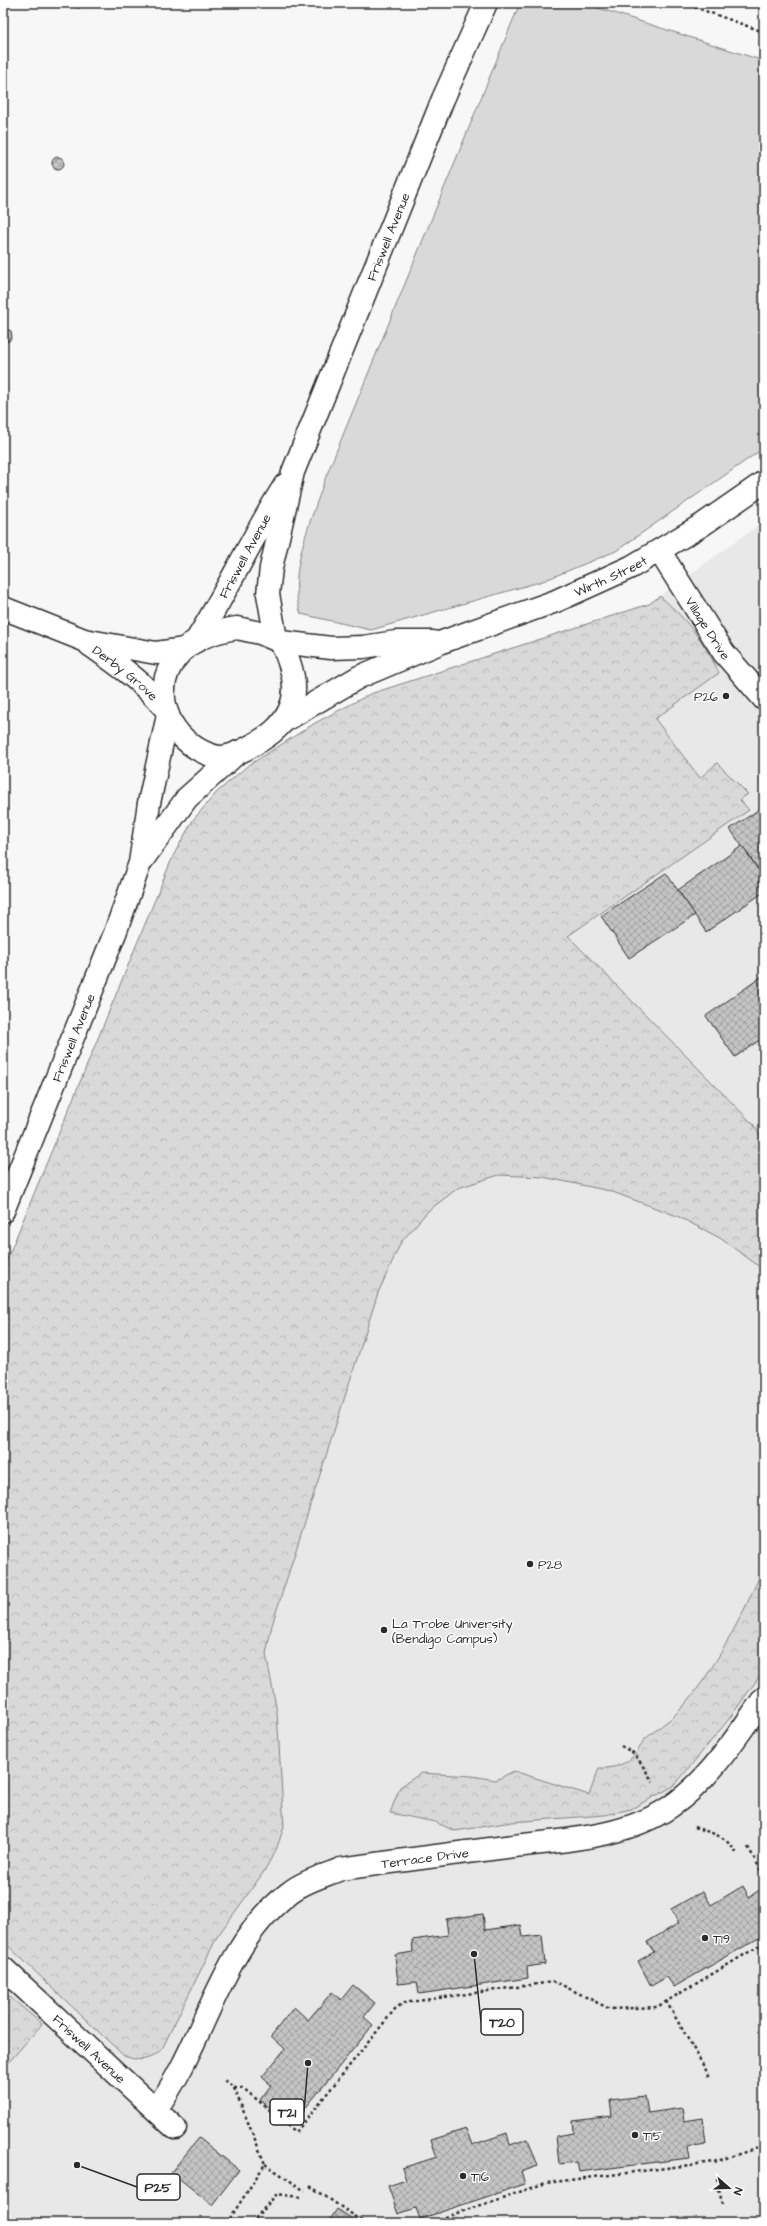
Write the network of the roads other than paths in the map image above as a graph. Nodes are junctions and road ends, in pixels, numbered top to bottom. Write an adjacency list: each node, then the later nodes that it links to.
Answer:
1 (486, 3): 2 (street, Friswell Avenue)
2 (293, 472): 7 (street, Friswell Avenue); 9 (street, Friswell Avenue)
3 (764, 482): 4 (street, Wirth Street)
4 (660, 552): 8 (street, Wirth Street); 10 (street, Village Drive)
5 (3, 608): 6 (street, Derby Grove)
6 (84, 640): 9 (street, Derby Grove); 11 (street, Derby Grove)
7 (278, 640): 8 (street, Wirth Street); 9 (street); 12 (street)
8 (442, 642): 12 (street, Wirth Street)
9 (191, 645): 11 (street)
10 (764, 699)
11 (166, 711): 13 (street); 14 (street, Friswell Avenue)
12 (284, 721): 13 (street)
13 (239, 751): 14 (street, Friswell Avenue)
14 (140, 863): 15 (street, Friswell Avenue)
15 (3, 1211)
16 (764, 1698): 18 (street, Terrace Drive)
17 (3, 1968): 18 (street, Friswell Avenue)
18 (156, 2109): 19 (street, Friswell Avenue)
19 (176, 2128)

